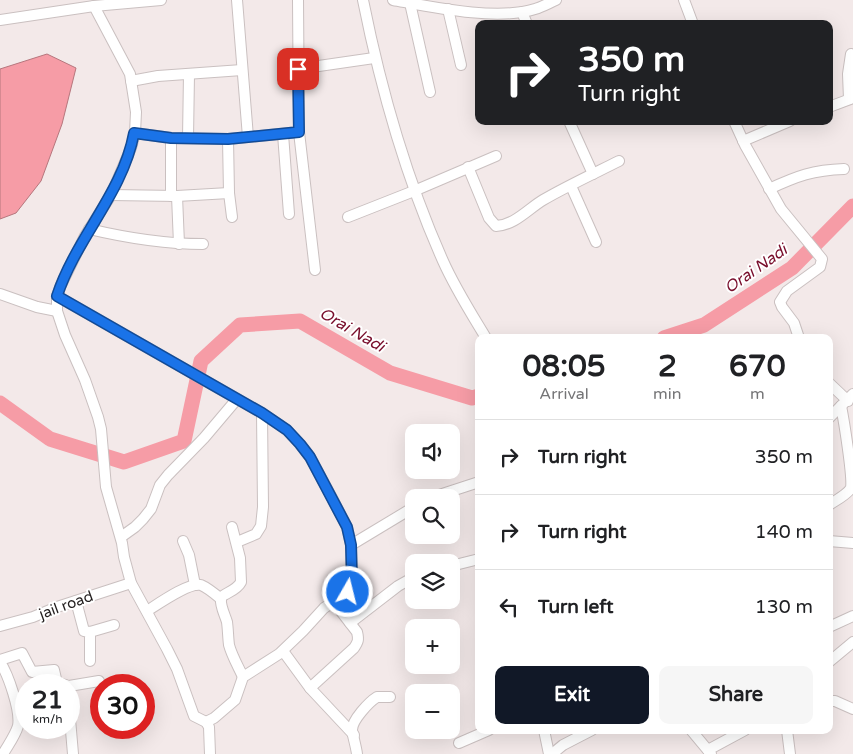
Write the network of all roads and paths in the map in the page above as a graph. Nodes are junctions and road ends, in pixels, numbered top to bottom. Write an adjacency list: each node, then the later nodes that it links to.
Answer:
1 (161, 0): 9 (street)
2 (237, 0): 19 (street)
3 (298, 0): 18 (street)
4 (363, 0): 16 (street)
5 (393, 0): 8 (street)
6 (556, 0): 11 (street)
7 (684, 0): 14 (street)
8 (410, 3): 10 (street); 22 (street)
9 (87, 5): 12 (street); 21 (street)
10 (448, 9): 11 (street); 17 (street)
11 (522, 12): 13 (street)
12 (0, 20)
13 (525, 20)
14 (692, 20)
15 (851, 54): 23 (street)
16 (374, 58): 18 (street); 44 (street)
17 (461, 65)
18 (298, 69): 28 (street)
19 (242, 70): 20 (street); 33 (street)
20 (189, 74): 21 (street); 32 (street)
21 (131, 81): 29 (street)
22 (430, 92)
23 (851, 98): 24 (street)
24 (833, 105)
25 (572, 125): 40 (street)
26 (736, 125): 35 (street)
27 (781, 125): 35 (street)
28 (299, 132): 30 (street); 54 (street)
29 (134, 133): 31 (street); 45 (street)
30 (283, 134): 33 (street); 47 (street)
31 (171, 138): 32 (street); 46 (street)
32 (188, 138): 34 (street)
33 (248, 138): 34 (street)
34 (228, 139): 43 (street)
35 (743, 141): 42 (street)
36 (496, 156): 38 (street)
37 (619, 161): 40 (street)
38 (468, 168): 41 (street); 44 (street)
39 (844, 169): 42 (street)
40 (593, 174): 41 (street)
41 (571, 186): 51 (street)
42 (769, 189): 59 (street)
43 (229, 192): 46 (street); 48 (street)
44 (414, 192): 49 (street); 58 (street)
45 (111, 195): 46 (street); 50 (street)
46 (174, 196): 52 (street)
47 (289, 214)
48 (232, 217)
49 (348, 217)
50 (89, 230): 52 (street); 56 (street)
51 (596, 242)
52 (179, 244): 53 (street)
53 (203, 244)
54 (315, 270)
55 (0, 294): 57 (street)
56 (57, 296): 57 (street); 61 (street)
57 (57, 311): 71 (street)
58 (484, 334)
59 (798, 334)
60 (833, 387): 62 (street)
61 (237, 399): 63 (street); 71 (street)
62 (847, 400): 64 (street); 67 (street)
63 (262, 413): 73 (street); 76 (street)
64 (833, 414)
65 (475, 483): 66 (street)
66 (458, 489)
67 (852, 489): 68 (street)
68 (833, 501)
69 (405, 512): 76 (street)
70 (232, 527): 73 (street)
71 (121, 537): 80 (street)
72 (184, 541): 81 (street)
73 (237, 542): 82 (street)
74 (833, 542): 75 (street)
75 (853, 544)
76 (351, 545): 84 (street)
77 (475, 560): 78 (street)
78 (460, 564)
79 (405, 582): 87 (street)
80 (131, 583): 83 (street, jail road); 85 (street)
81 (195, 585): 82 (street); 85 (street)
82 (221, 599): 98 (street)
83 (76, 600): 90 (street, jail road); 91 (street)
84 (333, 601): 87 (street); 93 (street)
85 (147, 611): 103 (street)
86 (853, 616): 89 (street)
87 (350, 623): 99 (street)
88 (114, 625): 91 (street)
89 (833, 625)
90 (0, 626)
91 (90, 632): 96 (street)
92 (853, 642): 94 (street)
93 (283, 651): 98 (street); 99 (street)
94 (833, 659)
95 (0, 661): 97 (street); 114 (street)
96 (90, 661)
97 (55, 674)
98 (243, 677): 103 (street)
99 (310, 688): 110 (street)
100 (390, 697): 110 (street)
101 (833, 701): 102 (street)
102 (853, 708)
103 (206, 722): 116 (street)
104 (480, 734): 112 (street)
105 (545, 734): 118 (street)
106 (584, 734): 118 (street)
107 (693, 734): 113 (street)
108 (739, 734): 113 (street)
109 (788, 734): 119 (street)
110 (354, 735): 117 (street)
111 (72, 739): 115 (street)
112 (459, 743)
113 (709, 752)
114 (4, 754)
115 (74, 754)
116 (210, 754)
117 (356, 754)
118 (551, 754)
119 (790, 754)

